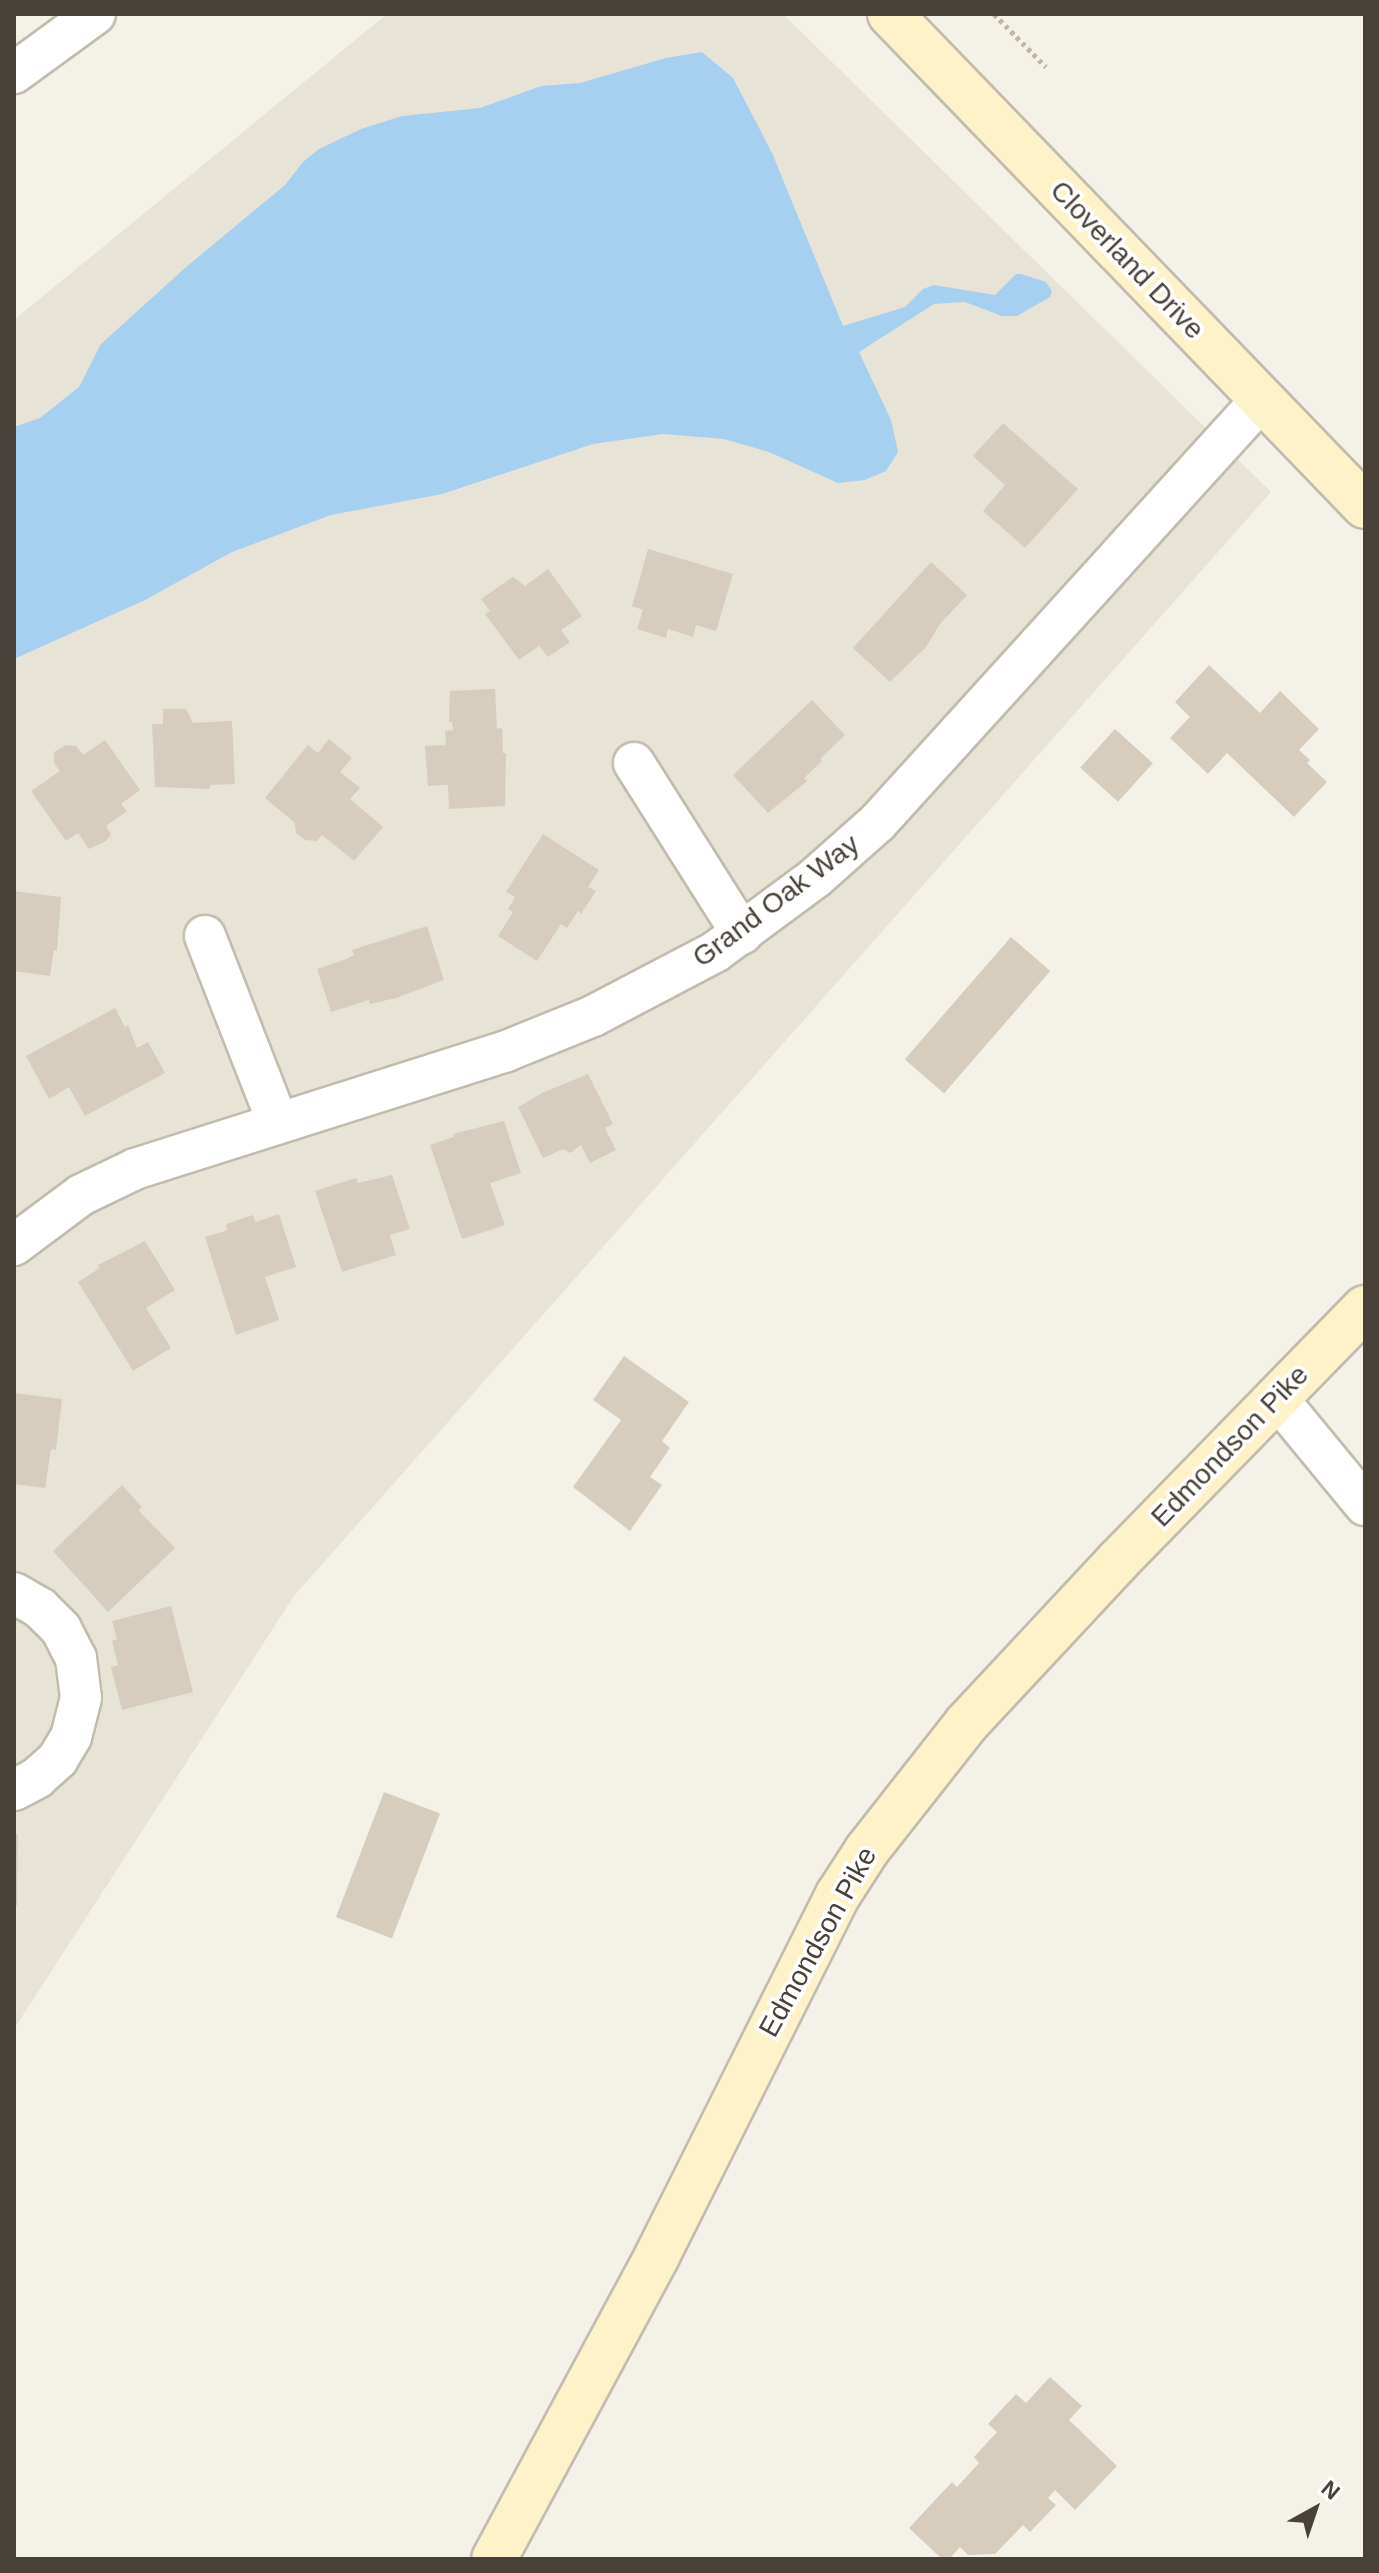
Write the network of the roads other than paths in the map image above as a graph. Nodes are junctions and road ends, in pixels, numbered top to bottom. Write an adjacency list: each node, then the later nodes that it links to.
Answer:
1 (95, 14): 3 (street)
2 (890, 14): 4 (main road, Cloverland Drive)
3 (14, 73)
4 (1262, 399): 5 (main road, Cloverland Drive); 7 (street, Grand Oak Way)
5 (1365, 506)
6 (634, 763): 7 (street)
7 (742, 934): 9 (street, Grand Oak Way)
8 (205, 936): 9 (street)
9 (278, 1123): 10 (street, Grand Oak Way)
10 (14, 1245)
11 (1365, 1308): 12 (main road, Edmondson Pike)
12 (1276, 1397): 13 (street); 16 (main road, Edmondson Pike)
13 (1365, 1505)
14 (14, 1593): 15 (street)
15 (14, 1790)
16 (494, 2559)

